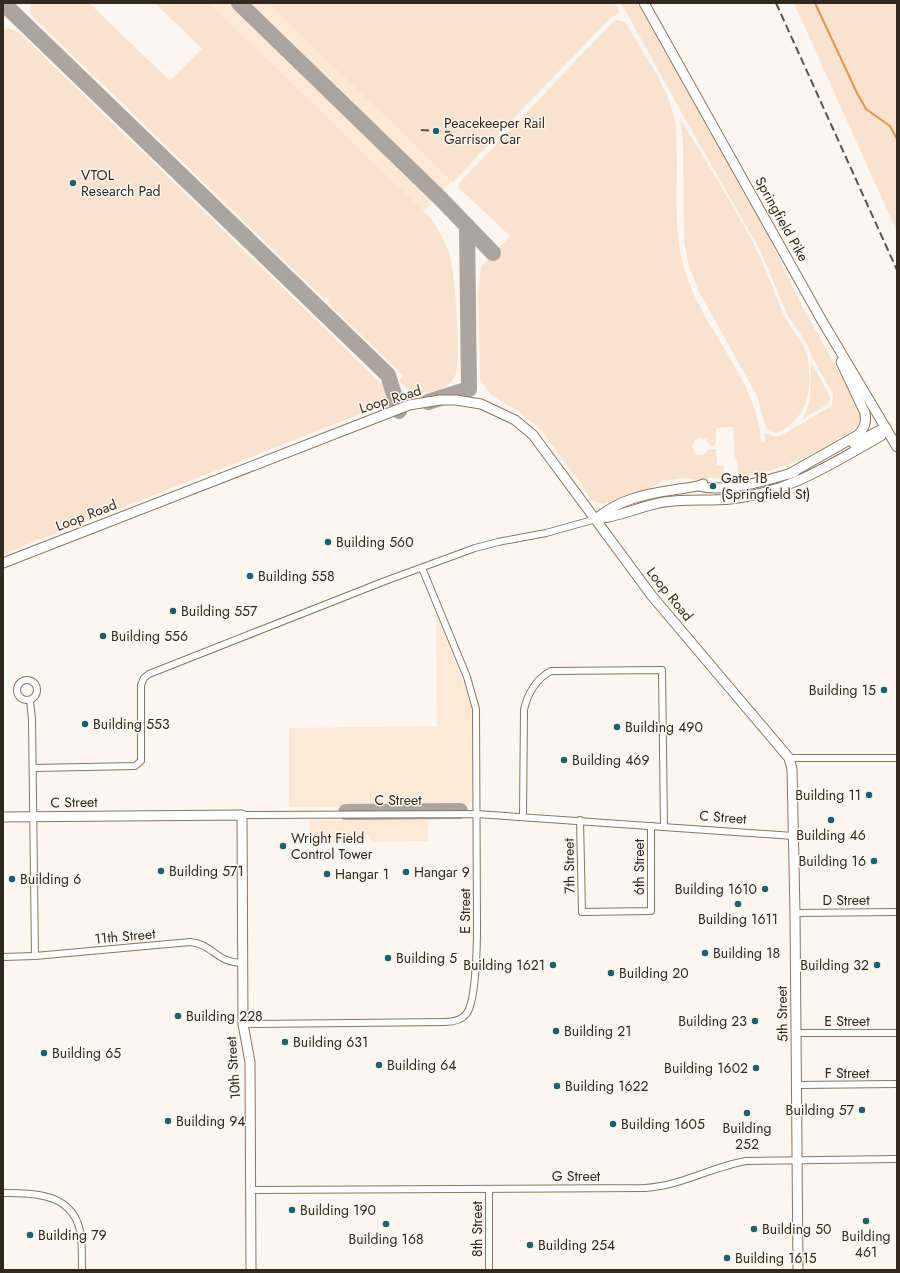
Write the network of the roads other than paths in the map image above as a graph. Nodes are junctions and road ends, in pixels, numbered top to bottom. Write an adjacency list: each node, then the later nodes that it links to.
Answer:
1 (644, 3): 2 (street, Springfield Pike)
2 (821, 319): 3 (street, Springfield Pike); 5 (street)
3 (886, 428): 4 (street, Springfield Pike); 5 (street); 6 (street)
4 (897, 447)
5 (789, 474): 6 (street)
6 (596, 519): 7 (street, Loop Road); 8 (street); 10 (street, Loop Road)
7 (3, 563)
8 (422, 568): 12 (street); 13 (street, E Street)
9 (30, 700): 12 (street)
10 (789, 758): 11 (street); 21 (street, 5th Street)
11 (897, 758)
12 (33, 768): 16 (street)
13 (476, 814): 14 (street, C Street); 17 (street, C Street); 28 (street, E Street)
14 (242, 815): 16 (street, C Street); 27 (street, 10th Street)
15 (3, 817): 16 (street, C Street)
16 (34, 817): 25 (street)
17 (523, 817): 18 (street, C Street); 20 (street)
18 (580, 820): 19 (street, C Street); 22 (street, 7th Street)
19 (651, 826): 20 (street, C Street); 22 (street, 6th Street)
20 (664, 827): 21 (street, C Street)
21 (793, 836): 23 (street, 5th Street)
22 (582, 912)
23 (795, 912): 24 (street, D Street); 29 (street, 5th Street)
24 (897, 912)
25 (34, 956): 26 (street, 11th Street); 27 (street, 11th Street)
26 (3, 957)
27 (243, 963): 28 (street, 10th Street)
28 (243, 1024): 36 (street, 10th Street)
29 (796, 1034): 30 (street, E Street); 32 (street, 5th Street)
30 (897, 1034)
31 (897, 1084): 32 (street, F Street)
32 (796, 1085): 34 (street, 5th Street)
33 (897, 1159): 34 (street, G Street)
34 (797, 1160): 35 (street, G Street); 41 (street, 5th Street)
35 (489, 1189): 36 (street, G Street); 40 (street, 8th Street)
36 (250, 1190): 39 (street, 10th Street)
37 (3, 1194): 38 (street)
38 (82, 1270)
39 (251, 1270)
40 (489, 1270)
41 (798, 1270)

